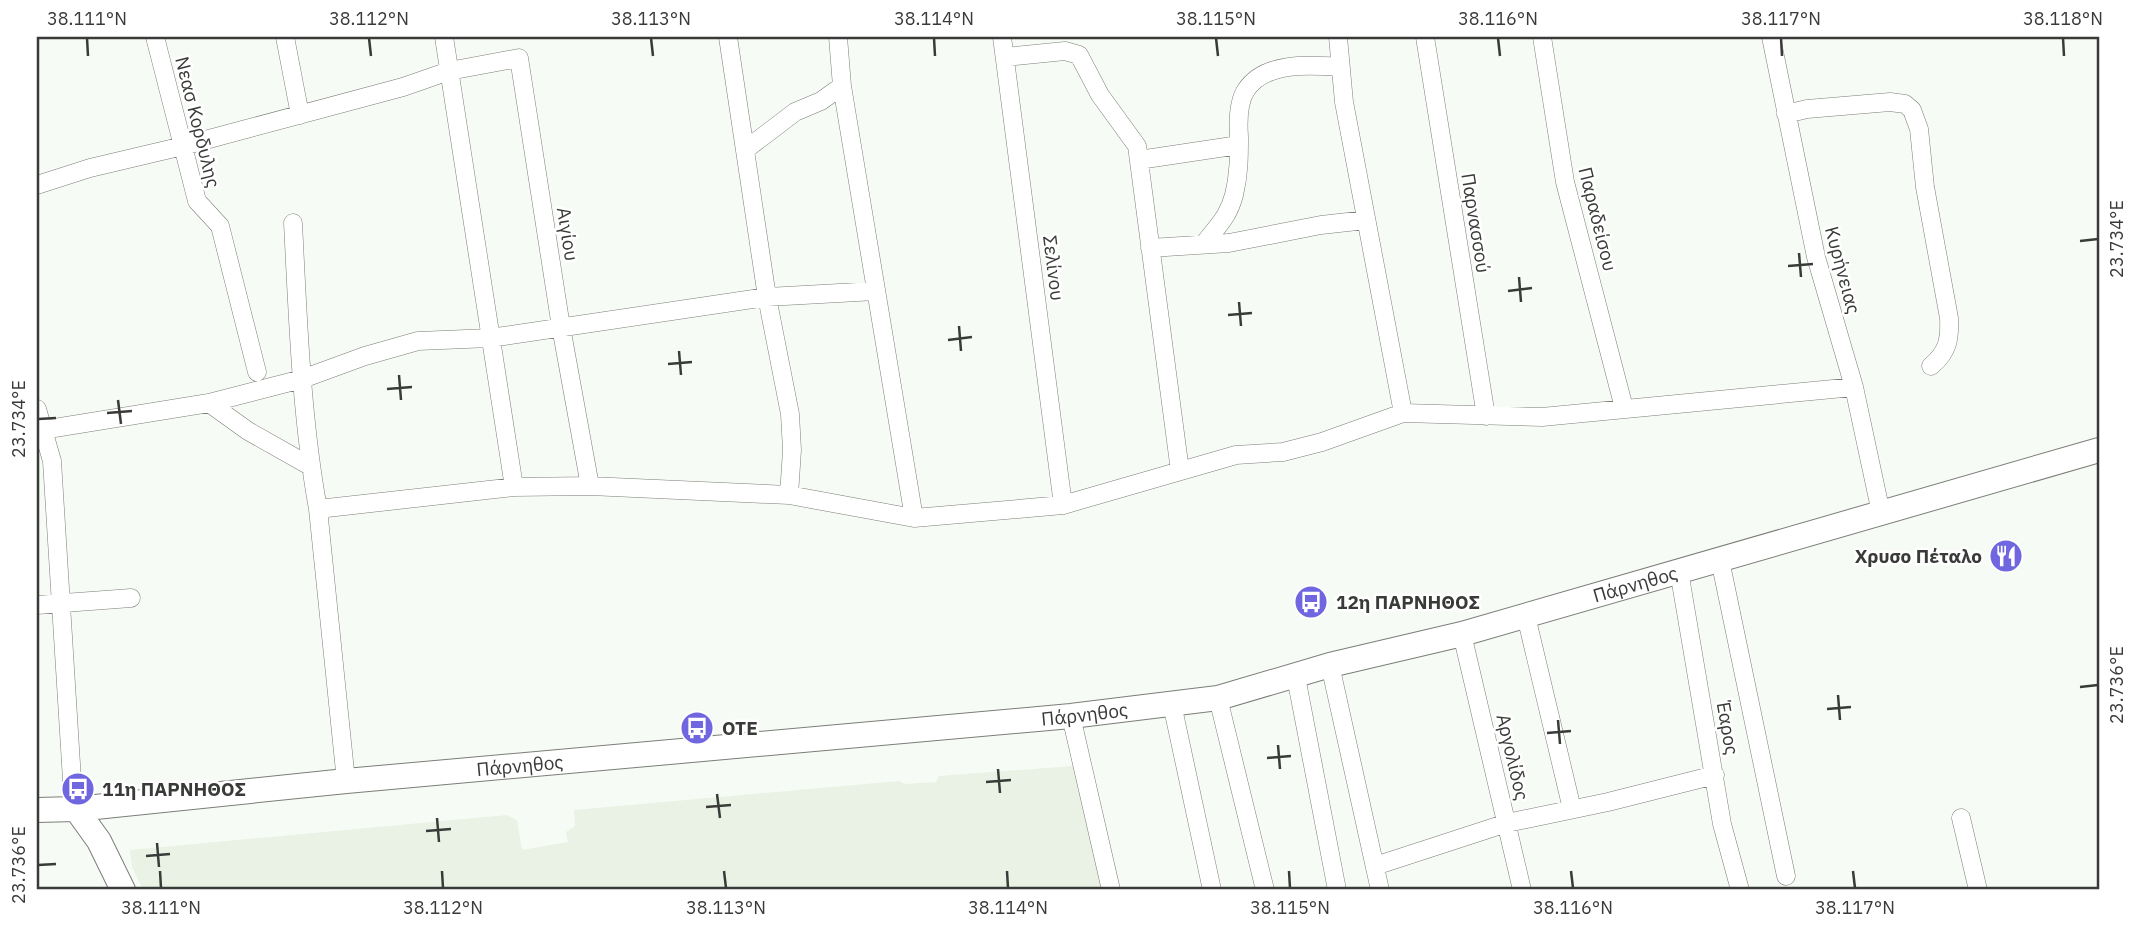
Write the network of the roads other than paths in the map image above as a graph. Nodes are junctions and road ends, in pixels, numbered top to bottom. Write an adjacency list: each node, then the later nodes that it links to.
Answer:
1 (155, 37): 18 (street, Νεασ Κορδυλης)
2 (285, 37): 16 (street)
3 (444, 37): 13 (street)
4 (728, 37): 19 (street)
5 (838, 37): 14 (street)
6 (1002, 37): 11 (street, Σελίνου)
7 (1338, 37): 12 (street)
8 (1425, 37): 38 (street, Παρνασσού)
9 (1542, 37): 35 (street, Παραδείσου)
10 (1770, 37): 15 (street, Κυρήνειας)
11 (1005, 57): 20 (street); 46 (street, Σελίνου)
12 (1340, 67): 17 (street); 22 (street)
13 (449, 71): 16 (street); 28 (street, Αιγίου); 29 (street)
14 (842, 86): 19 (street); 26 (street)
15 (1786, 114): 30 (street); 33 (street, Κυρήνειας)
16 (300, 115): 18 (street)
17 (1239, 145): 20 (street); 24 (street)
18 (183, 146): 21 (street); 31 (street, Νεασ Κορδυλης)
19 (745, 150): 27 (street)
20 (1139, 160): 25 (street)
21 (37, 185)
22 (1366, 220): 24 (street); 37 (street)
23 (293, 223): 32 (street)
24 (1203, 244): 25 (street)
25 (1150, 248): 42 (street)
26 (876, 291): 27 (street); 49 (street)
27 (767, 298): 28 (street); 45 (street)
28 (561, 327): 29 (street); 43 (street, Αιγίου)
29 (490, 338): 32 (street); 44 (street)
30 (1931, 366)
31 (257, 372)
32 (302, 379): 34 (street); 41 (street)
33 (1854, 387): 35 (street); 48 (street, Κυρήνειας)
34 (209, 403): 39 (street); 41 (street)
35 (1624, 408): 38 (street)
36 (37, 409): 39 (street)
37 (1403, 413): 38 (street); 42 (street)
38 (1486, 416)
39 (42, 430): 53 (street)
40 (2099, 450): 48 (main road, Πάρνηθος)
41 (310, 466): 47 (street)
42 (1180, 471): 46 (street)
43 (590, 486): 44 (street); 45 (street)
44 (514, 487): 47 (street)
45 (789, 495): 49 (street)
46 (1063, 505): 49 (street)
47 (318, 509): 63 (street)
48 (1881, 513): 50 (main road, Πάρνηθος)
49 (914, 518)
50 (1720, 560): 51 (main road, Πάρνηθος); 70 (street)
51 (1679, 571): 55 (main road, Πάρνηθος); 62 (street, Έαρος)
52 (131, 598): 53 (street)
53 (61, 603): 54 (street); 64 (street)
54 (37, 605)
55 (1526, 616): 56 (main road, Πάρνηθος); 65 (street)
56 (1462, 634): 57 (main road, Πάρνηθος); 68 (street, Αργολίδος)
57 (1330, 666): 58 (main road, Πάρνηθος); 69 (street)
58 (1296, 677): 59 (main road, Πάρνηθος); 75 (street)
59 (1217, 698): 60 (main road, Πάρνηθος); 74 (street)
60 (1172, 704): 61 (main road, Πάρνηθος); 73 (street)
61 (1072, 716): 63 (main road, Πάρνηθος); 72 (street)
62 (1715, 775): 65 (street); 78 (street, Έαρος)
63 (346, 780): 64 (main road, Πάρνηθος)
64 (76, 809): 66 (main road, Πάρνηθος); 71 (main road)
65 (1572, 809): 68 (street)
66 (37, 810)
67 (1961, 818): 79 (street)
68 (1507, 823): 69 (street); 77 (street, Αργολίδος)
69 (1375, 866): 76 (street)
70 (1786, 876)
71 (123, 890)
72 (1111, 890)
73 (1212, 890)
74 (1265, 890)
75 (1337, 890)
76 (1380, 890)
77 (1522, 890)
78 (1740, 890)
79 (1978, 890)

